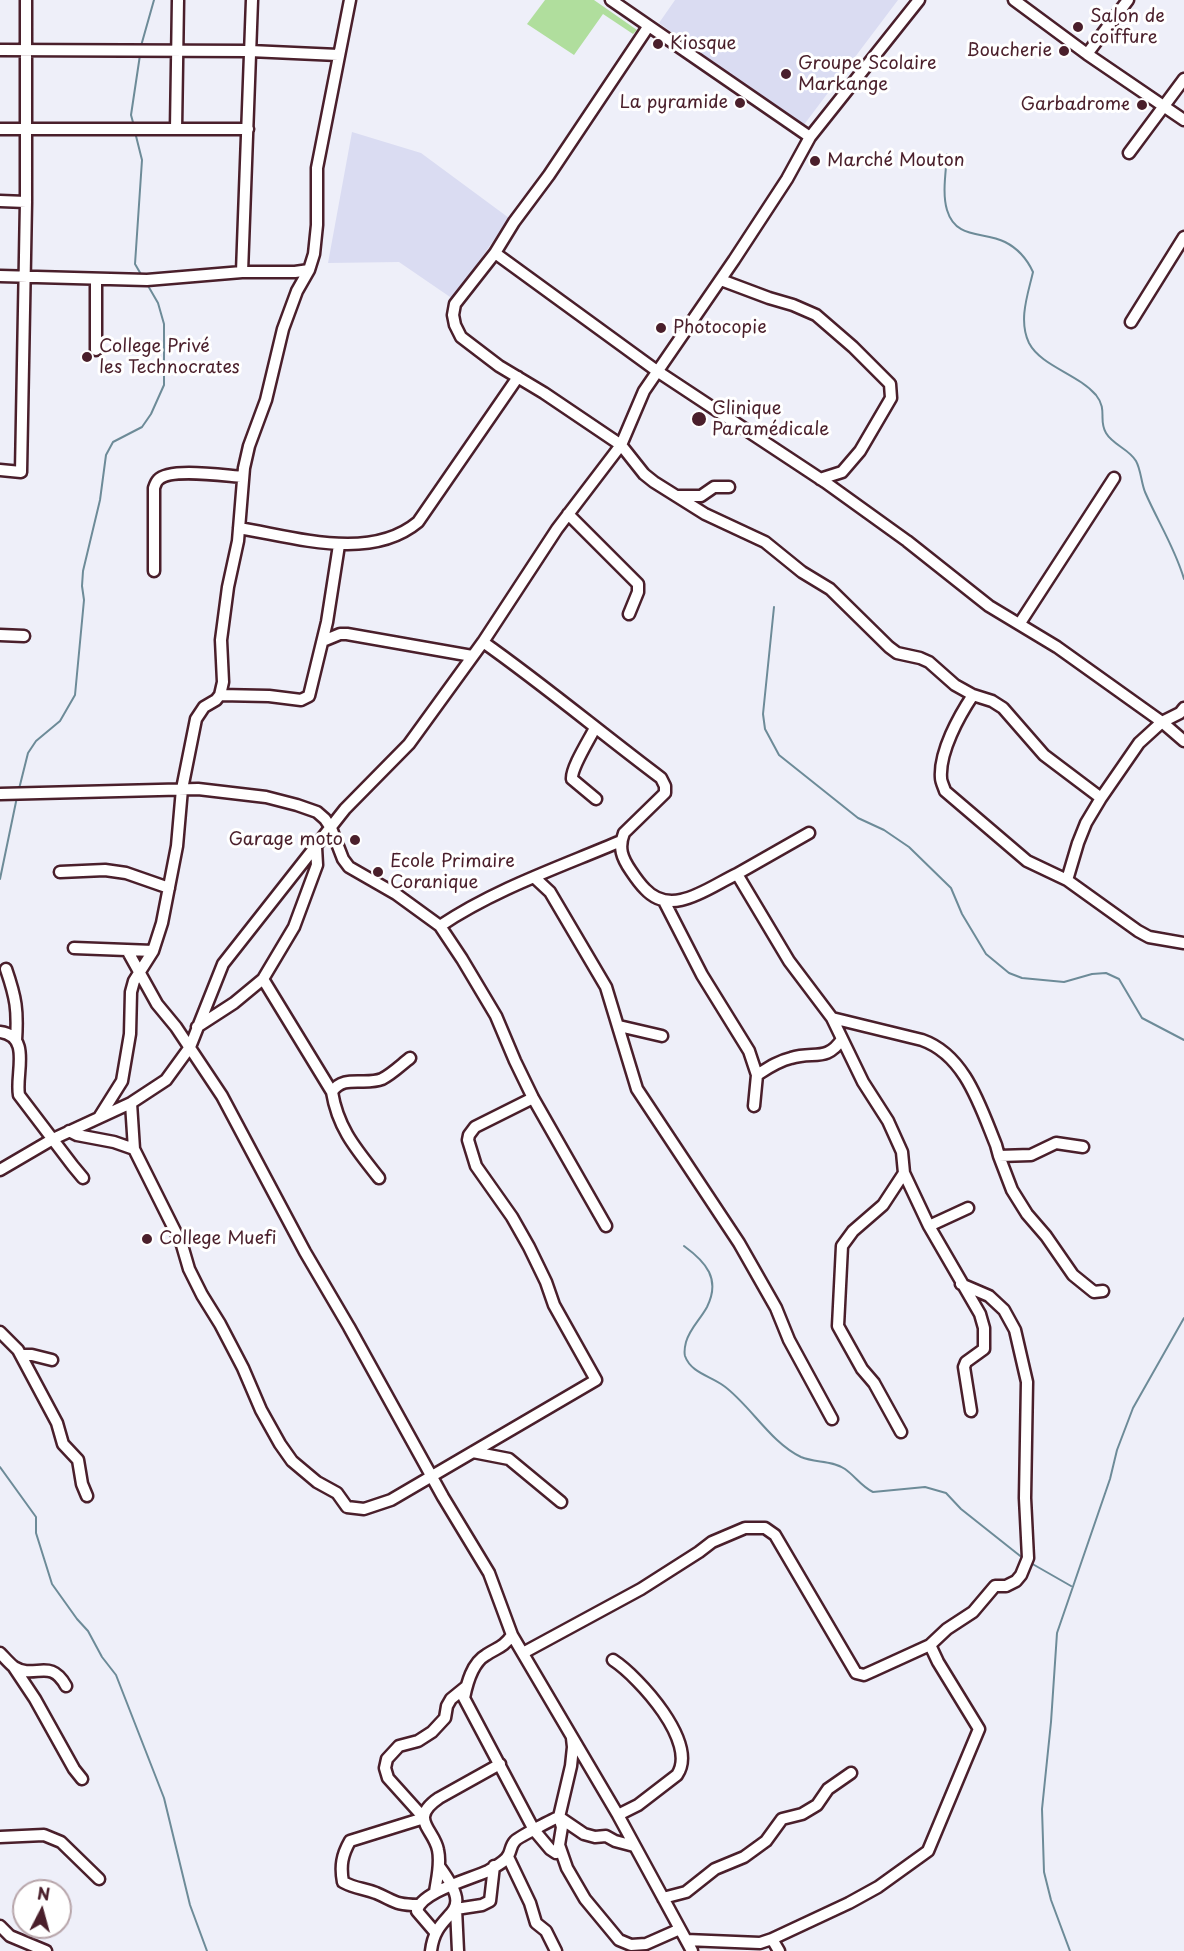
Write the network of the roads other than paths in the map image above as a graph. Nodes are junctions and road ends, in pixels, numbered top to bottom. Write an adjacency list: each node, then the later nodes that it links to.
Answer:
1 (26, 0): 11 (street)
2 (178, 0): 12 (street)
3 (252, 0): 13 (street)
4 (350, 0): 15 (street)
5 (610, 0): 9 (street)
6 (919, 0): 23 (street)
7 (1014, 0): 14 (street)
8 (1128, 0): 14 (street)
9 (648, 27): 23 (street); 28 (street)
10 (0, 50): 11 (street)
11 (26, 51): 12 (street); 20 (street)
12 (177, 51): 13 (street); 21 (street)
13 (250, 51): 15 (street); 22 (street)
14 (1087, 54): 17 (street)
15 (338, 55): 29 (street)
16 (1184, 79): 17 (street)
17 (1164, 107): 18 (street); 24 (street)
18 (1184, 120)
19 (0, 129): 20 (street)
20 (26, 129): 21 (street); 26 (street)
21 (176, 129): 22 (street)
22 (248, 129): 30 (street)
23 (810, 137): 34 (street)
24 (1129, 153)
25 (0, 201): 26 (street)
26 (26, 201): 32 (street)
27 (1184, 237): 35 (street)
28 (495, 253): 37 (street); 38 (street)
29 (309, 270): 30 (street); 41 (street)
30 (243, 272): 33 (street)
31 (0, 276): 32 (street)
32 (25, 277): 33 (street); 40 (street)
33 (96, 279): 36 (street)
34 (721, 280): 37 (street); 43 (street)
35 (1131, 322)
36 (96, 350)
37 (657, 371): 39 (street); 43 (street)
38 (518, 377): 39 (street); 48 (street)
39 (621, 445): 45 (street); 46 (street)
40 (0, 470)
41 (243, 477): 47 (street); 49 (street)
42 (1114, 478): 51 (street)
43 (820, 479): 51 (street)
44 (729, 487): 45 (street)
45 (678, 496): 58 (street)
46 (568, 514): 50 (street); 55 (street)
47 (239, 528): 48 (street); 57 (street)
48 (339, 544): 54 (street)
49 (154, 571)
50 (629, 614)
51 (1020, 623): 60 (street)
52 (0, 635): 53 (street)
53 (24, 636)
54 (323, 641): 56 (street); 57 (street)
55 (483, 642): 56 (street); 61 (street)
56 (472, 656): 67 (street)
57 (220, 695): 63 (street)
58 (973, 695): 65 (street); 74 (street)
59 (1184, 708): 60 (street)
60 (1162, 722): 62 (street); 65 (street)
61 (595, 728): 66 (street); 69 (street)
62 (1184, 741)
63 (182, 789): 64 (street); 67 (street); 75 (street)
64 (0, 794)
65 (1101, 798): 74 (street)
66 (596, 799)
67 (331, 828): 70 (street); 77 (street)
68 (809, 833): 72 (street)
69 (621, 841): 73 (street); 76 (street)
70 (316, 847): 84 (street); 87 (street)
71 (60, 872): 75 (street)
72 (737, 874): 76 (street); 85 (street)
73 (535, 878): 77 (street); 86 (street)
74 (1067, 880): 78 (street)
75 (169, 888): 81 (street)
76 (664, 901): 94 (street)
77 (440, 926): 96 (street)
78 (1184, 943)
79 (74, 948): 80 (street)
80 (127, 950): 81 (street); 83 (street)
81 (153, 951): 83 (street)
82 (6, 969): 91 (street)
83 (140, 970): 92 (street); 99 (street)
84 (263, 979): 87 (street); 95 (street)
85 (832, 1018): 90 (street); 104 (street)
86 (619, 1026): 89 (street); 118 (street)
87 (197, 1028): 92 (street)
88 (0, 1032): 91 (street)
89 (662, 1036)
90 (842, 1039): 94 (street); 106 (street)
91 (16, 1041): 101 (street)
92 (190, 1047): 97 (street); 121 (street)
93 (410, 1058): 95 (street)
94 (757, 1075): 98 (street)
95 (332, 1092): 108 (street)
96 (533, 1098): 110 (street); 120 (street)
97 (131, 1103): 99 (street); 103 (street)
98 (754, 1106)
99 (100, 1116): 100 (street)
100 (69, 1131): 101 (street); 103 (street)
101 (53, 1139): 105 (street); 107 (street)
102 (1083, 1147): 104 (street)
103 (134, 1149): 121 (street)
104 (999, 1156): 113 (street)
105 (0, 1170)
106 (904, 1173): 111 (street); 119 (street)
107 (83, 1178)
108 (379, 1178)
109 (968, 1208): 111 (street)
110 (606, 1226)
111 (929, 1226): 112 (street)
112 (961, 1284): 117 (street); 125 (street)
113 (1103, 1291)
114 (0, 1332): 115 (street)
115 (21, 1355): 116 (street); 122 (street)
116 (52, 1360)
117 (970, 1411)
118 (832, 1419)
119 (901, 1432)
120 (472, 1452): 121 (street); 123 (street)
121 (432, 1476): 124 (street)
122 (87, 1496)
123 (561, 1502)
124 (512, 1635): 127 (street); 131 (street)
125 (930, 1645): 127 (street); 155 (street)
126 (0, 1653): 129 (street)
127 (523, 1653): 132 (street)
128 (613, 1660): 136 (street)
129 (13, 1666): 130 (street); 135 (street)
130 (66, 1686)
131 (467, 1686): 133 (street); 138 (street)
132 (571, 1734): 136 (street); 137 (street)
133 (500, 1764): 138 (street); 139 (street)
134 (851, 1773): 149 (street)
135 (82, 1779)
136 (618, 1815): 141 (street)
137 (559, 1817): 139 (street); 141 (street); 142 (street)
138 (424, 1818): 144 (street); 150 (street)
139 (534, 1830): 142 (street); 143 (street)
140 (0, 1837): 146 (street)
141 (634, 1846): 149 (street)
142 (560, 1851): 153 (street)
143 (508, 1857): 145 (street); 160 (street)
144 (439, 1866): 147 (street); 148 (street)
145 (494, 1866): 147 (street); 151 (street)
146 (99, 1880)
147 (453, 1885): 148 (street); 151 (street)
148 (435, 1892): 150 (street)
149 (663, 1898): 153 (street)
150 (418, 1905): 154 (street)
151 (456, 1909): 154 (street); 159 (street)
152 (0, 1926): 157 (street)
153 (680, 1929): 156 (street)
154 (435, 1932): 158 (street)
155 (772, 1939): 156 (street); 162 (street)
156 (686, 1940): 161 (street)
157 (46, 1951)
158 (432, 1951)
159 (458, 1951)
160 (555, 1951)
161 (692, 1951)
162 (779, 1951)

